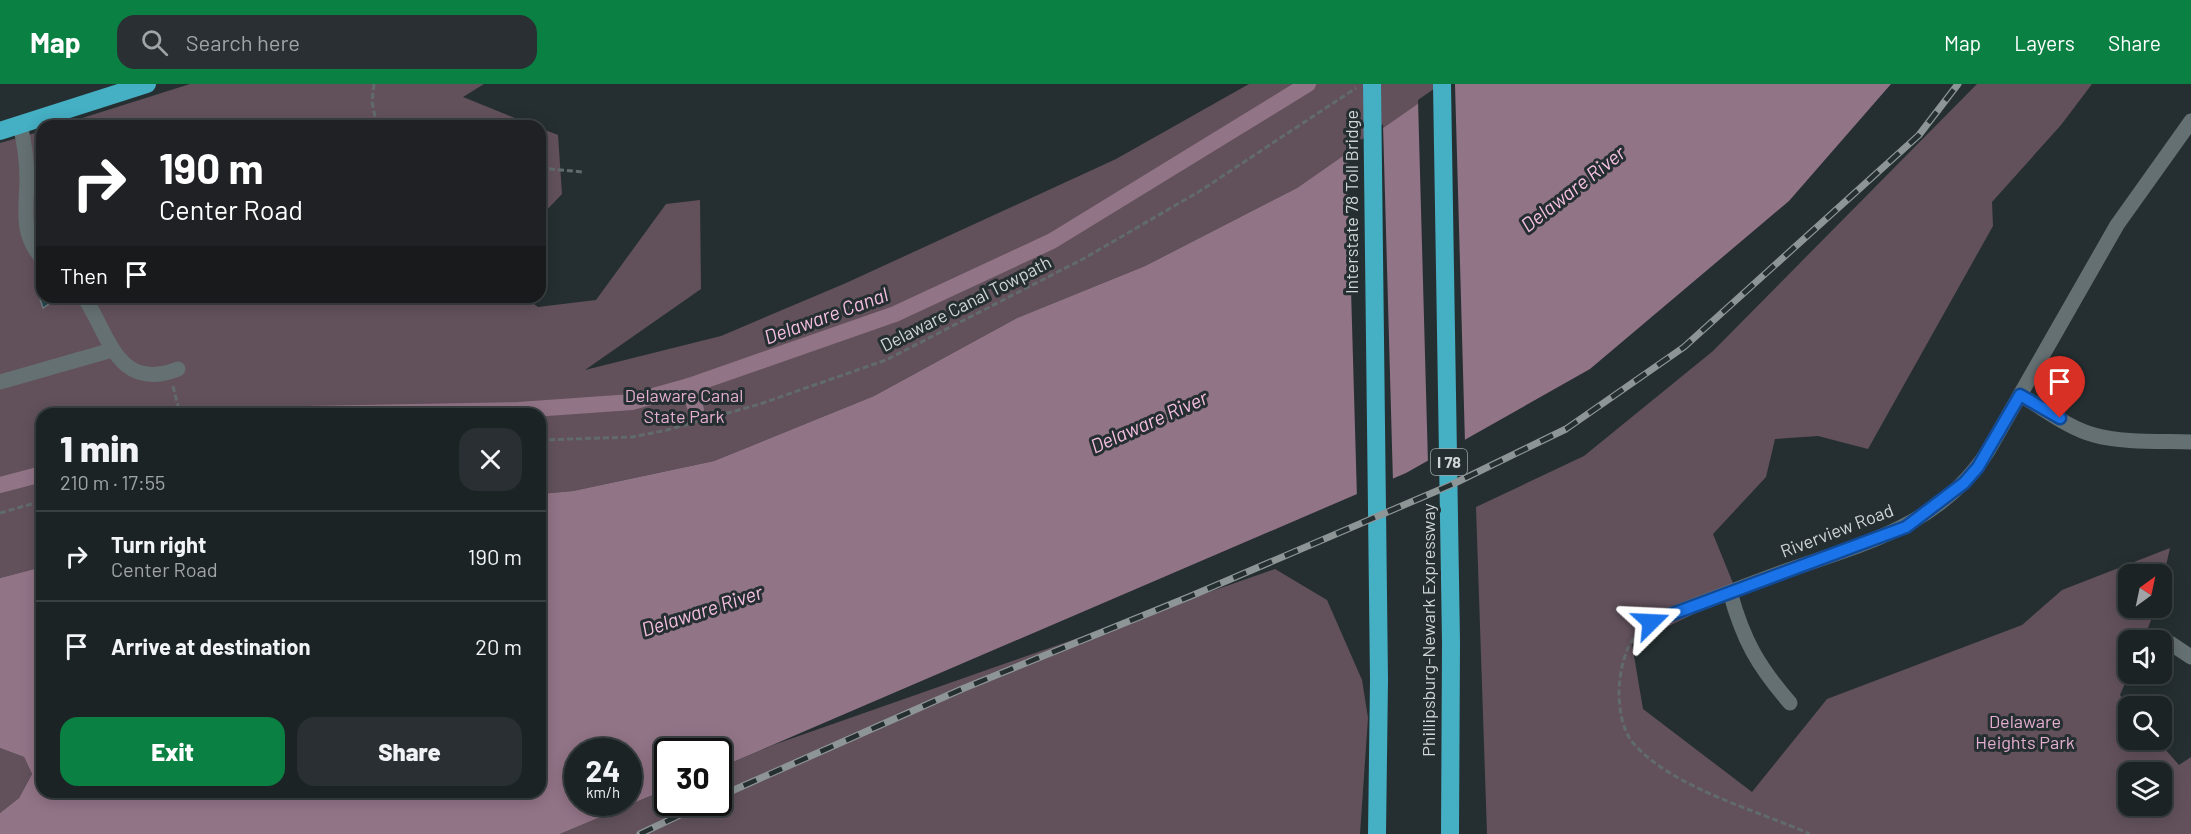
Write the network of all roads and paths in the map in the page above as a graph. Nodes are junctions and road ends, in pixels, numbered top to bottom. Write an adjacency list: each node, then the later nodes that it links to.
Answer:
1 (147, 84): 8 (highway)
2 (374, 84): 6 (path)
3 (1362, 84): 20 (path, Delaware Canal Towpath)
4 (1372, 84): 29 (highway, Interstate 78 Toll Bridge)
5 (1442, 84): 30 (highway, Phillipsburg-Newark Expressway / I 78)
6 (376, 120)
7 (2191, 121): 17 (street, Riverview Road)
8 (20, 125): 9 (highway); 12 (street)
9 (0, 130)
10 (546, 169): 11 (path)
11 (583, 172)
12 (36, 251)
13 (87, 303): 14 (street)
14 (112, 350): 15 (street); 16 (street)
15 (178, 369)
16 (0, 382)
17 (2020, 395): 21 (street); 24 (street, Riverview Road)
18 (176, 398): 19 (path)
19 (178, 408)
20 (546, 440)
21 (2191, 442)
22 (36, 503): 23 (path)
23 (0, 513)
24 (1730, 592): 25 (street, Riverview Road); 28 (street)
25 (1651, 622): 31 (path)
26 (2172, 644): 27 (street)
27 (2191, 657)
28 (1790, 703)
29 (1377, 834)
30 (1450, 834)
31 (1810, 834)

